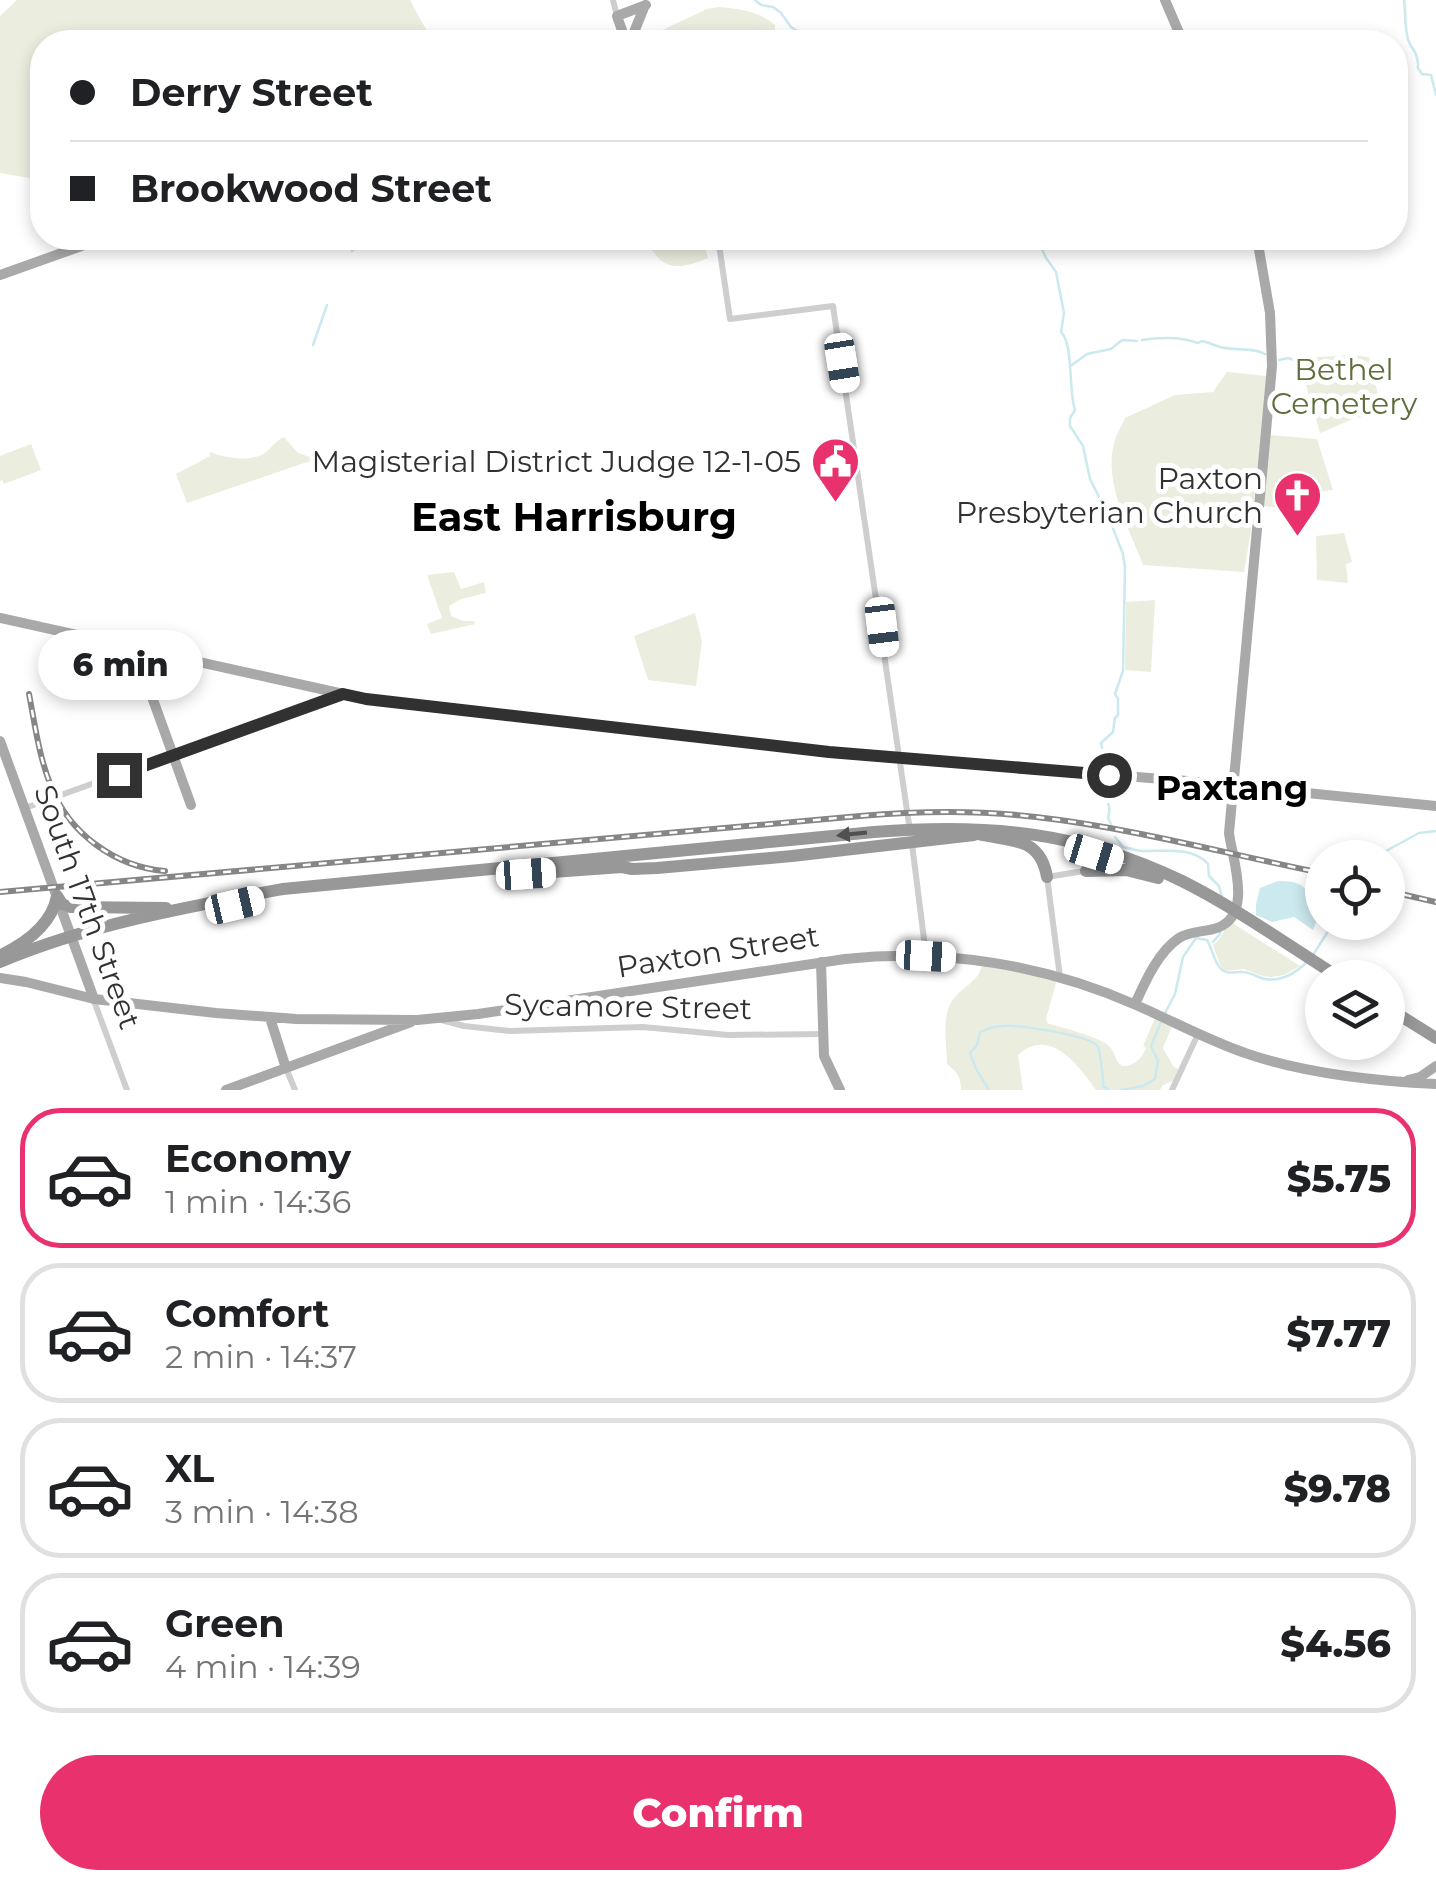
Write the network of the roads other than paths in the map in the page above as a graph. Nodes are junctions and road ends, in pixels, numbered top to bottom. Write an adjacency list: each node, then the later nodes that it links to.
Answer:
1 (613, 0): 4 (street)
2 (1165, 0): 7 (main road)
3 (647, 3): 4 (main road); 6 (main road)
4 (617, 16): 5 (main road)
5 (623, 30)
6 (634, 30)
7 (1178, 30)
8 (70, 250): 11 (main road)
9 (720, 250): 17 (street)
10 (1258, 250): 18 (main road)
11 (0, 275)
12 (0, 618): 13 (main road)
13 (134, 646): 14 (main road); 16 (main road)
14 (343, 694): 16 (street); 17 (main road)
15 (0, 741): 21 (main road, South 17th Street)
16 (173, 755): 19 (main road); 21 (street)
17 (900, 758): 18 (main road); 33 (street)
18 (1233, 786): 20 (main road); 39 (main road)
19 (191, 805)
20 (1436, 806)
21 (24, 809): 26 (main road, South 17th Street)
22 (978, 834): 24 (highway); 25 (highway); 32 (highway)
23 (1086, 871): 24 (street); 25 (highway)
24 (1047, 877): 37 (street)
25 (1162, 879): 28 (highway)
26 (57, 896): 29 (highway); 30 (main road, South 17th Street); 31 (highway)
27 (214, 902): 28 (highway, one-way to 27); 29 (highway); 32 (highway)
28 (1214, 903): 34 (highway)
29 (96, 906): 30 (highway)
30 (64, 916): 31 (highway); 38 (main road, South 17th Street)
31 (46, 922): 36 (highway)
32 (82, 938): 36 (highway)
33 (926, 956): 35 (main road, Paxton Street); 37 (main road, Paxton Street)
34 (1306, 960)
35 (822, 962): 42 (main road, Paxton Street); 46 (main road)
36 (6, 964): 38 (main road, Paxton Street)
37 (1060, 977): 39 (main road, Paxton Street)
38 (94, 999): 41 (main road, Paxton Street); 53 (street, South 17th Street)
39 (1134, 1004): 47 (main road, Paxton Street)
40 (1405, 1015): 45 (highway)
41 (270, 1018): 43 (main road, Paxton Street); 49 (main road)
42 (434, 1018): 43 (main road, Paxton Street); 46 (street, Sycamore Street)
43 (417, 1020): 49 (main road)
44 (1405, 1020): 48 (highway)
45 (1436, 1026)
46 (822, 1034): 56 (main road)
47 (1198, 1034): 51 (main road, Paxton Street); 57 (street)
48 (1436, 1041)
49 (286, 1068): 54 (main road); 55 (street)
50 (1434, 1068): 51 (main road); 52 (main road, Paxton Street)
51 (1402, 1081): 52 (main road, Paxton Street)
52 (1432, 1084)
53 (127, 1090)
54 (226, 1090)
55 (294, 1090)
56 (840, 1090)
57 (1172, 1090)

